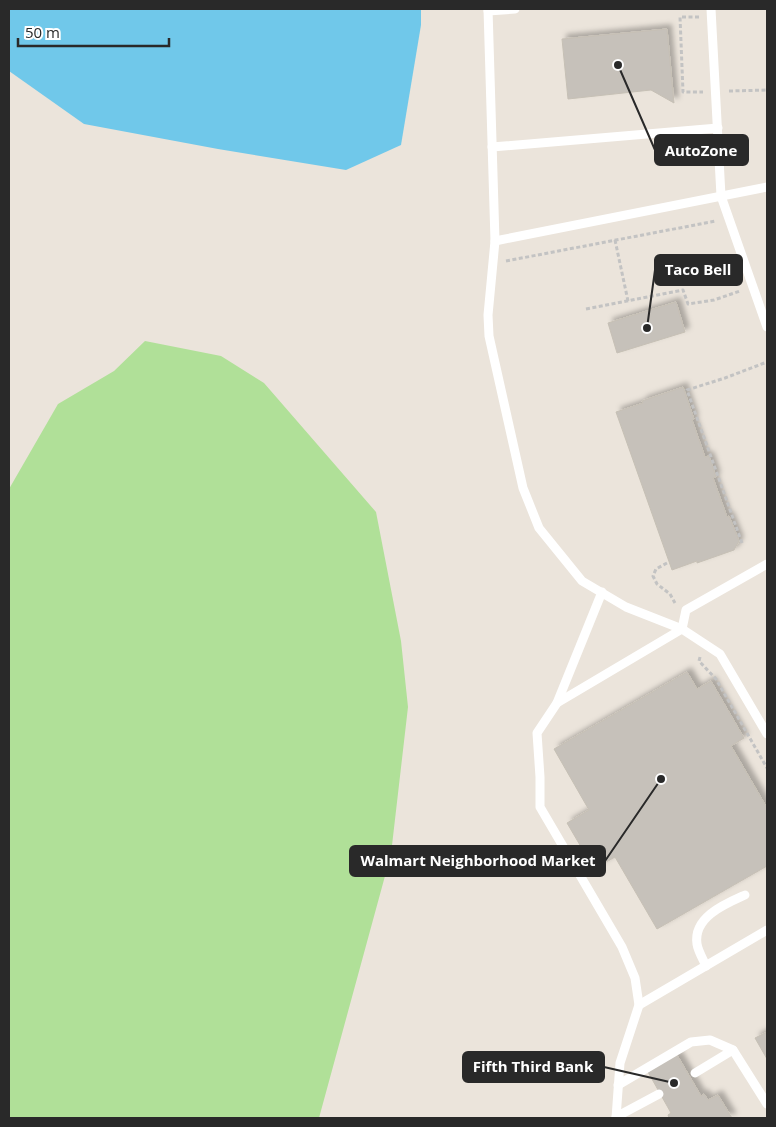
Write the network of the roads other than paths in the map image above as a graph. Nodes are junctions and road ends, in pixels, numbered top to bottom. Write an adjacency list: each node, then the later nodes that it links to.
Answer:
1 (514, 9): 3 (lane)
2 (711, 9): 4 (lane)
3 (488, 10): 5 (lane)
4 (718, 128): 5 (lane); 7 (lane)
5 (492, 147): 8 (lane)
6 (767, 187): 7 (lane)
7 (721, 196): 8 (lane); 9 (lane)
8 (495, 241): 11 (lane)
9 (767, 327)
10 (767, 564): 12 (lane)
11 (602, 592): 12 (lane); 13 (lane)
12 (682, 629): 13 (lane); 14 (lane)
13 (557, 703): 18 (lane)
14 (767, 734)
15 (745, 895): 17 (lane)
16 (767, 930): 17 (lane)
17 (706, 966): 18 (lane)
18 (638, 1005): 21 (lane)
19 (733, 1050): 20 (lane); 21 (lane); 23 (lane)
20 (695, 1072)
21 (618, 1085): 24 (lane)
22 (659, 1094): 24 (lane)
23 (767, 1104)
24 (616, 1118)

